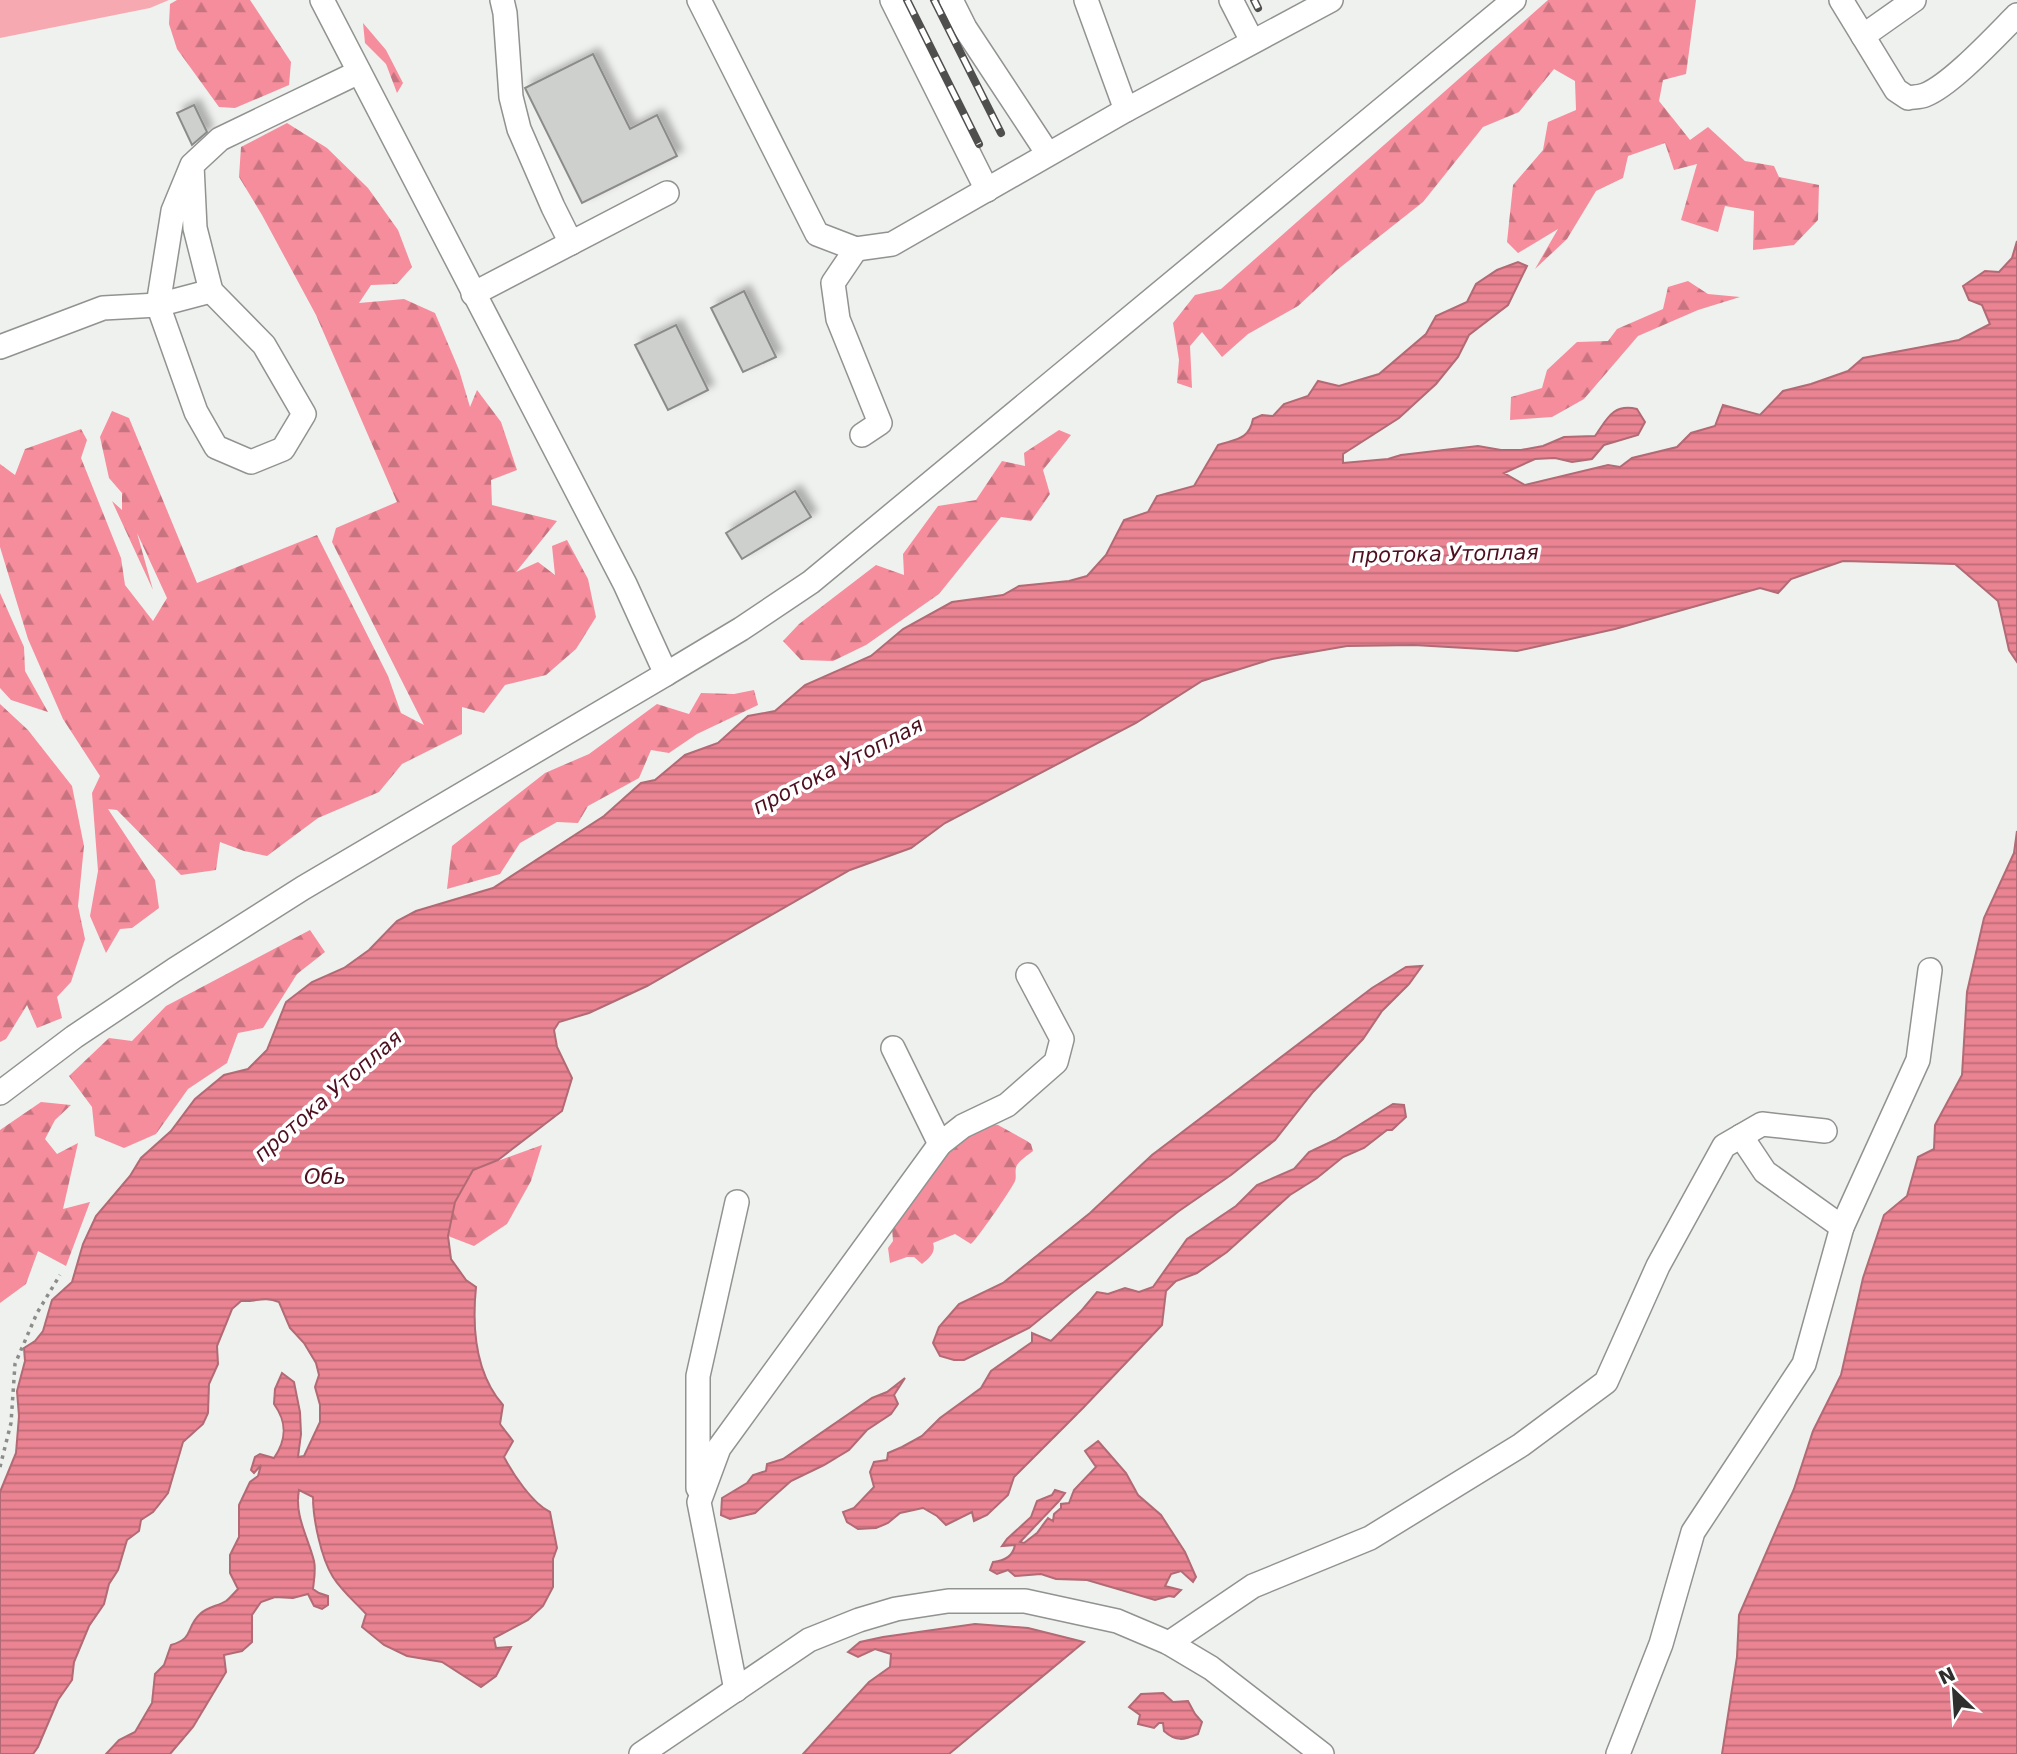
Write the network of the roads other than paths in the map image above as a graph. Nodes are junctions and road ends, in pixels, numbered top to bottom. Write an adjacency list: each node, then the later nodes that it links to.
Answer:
1 (323, 0): 15 (street)
2 (502, 0): 21 (street)
3 (699, 0): 22 (street)
4 (892, 0): 19 (street)
5 (951, 0): 17 (street)
6 (1086, 0): 16 (street)
7 (1231, 0): 14 (street)
8 (1514, 0): 28 (street)
9 (1841, 0): 13 (street)
10 (1914, 0): 13 (street)
11 (1316, 4): 14 (street)
12 (2017, 15): 13 (street)
13 (1863, 36)
14 (1252, 41): 16 (street)
15 (359, 72): 18 (street); 24 (street)
16 (1126, 110): 17 (street)
17 (1048, 154): 19 (street)
18 (192, 166): 23 (street); 25 (street)
19 (987, 190): 22 (street)
20 (667, 193): 21 (street)
21 (571, 243): 24 (street)
22 (856, 249): 27 (street)
23 (211, 291): 25 (street); 25 (street)
24 (473, 293): 28 (street)
25 (158, 305): 26 (street)
26 (0, 347)
27 (862, 435)
28 (666, 674): 32 (street)
29 (1930, 970): 37 (street)
30 (1028, 975): 35 (street)
31 (893, 1048): 35 (street)
32 (0, 1093)
33 (1825, 1131): 34 (street)
34 (1741, 1136): 37 (street); 39 (street)
35 (940, 1144): 38 (street)
36 (737, 1202): 38 (street)
37 (1842, 1227): 43 (street)
38 (698, 1502): 40 (street)
39 (1169, 1643): 40 (street); 42 (street)
40 (736, 1690): 41 (street)
41 (641, 1754)
42 (1322, 1754)
43 (1618, 1754)

